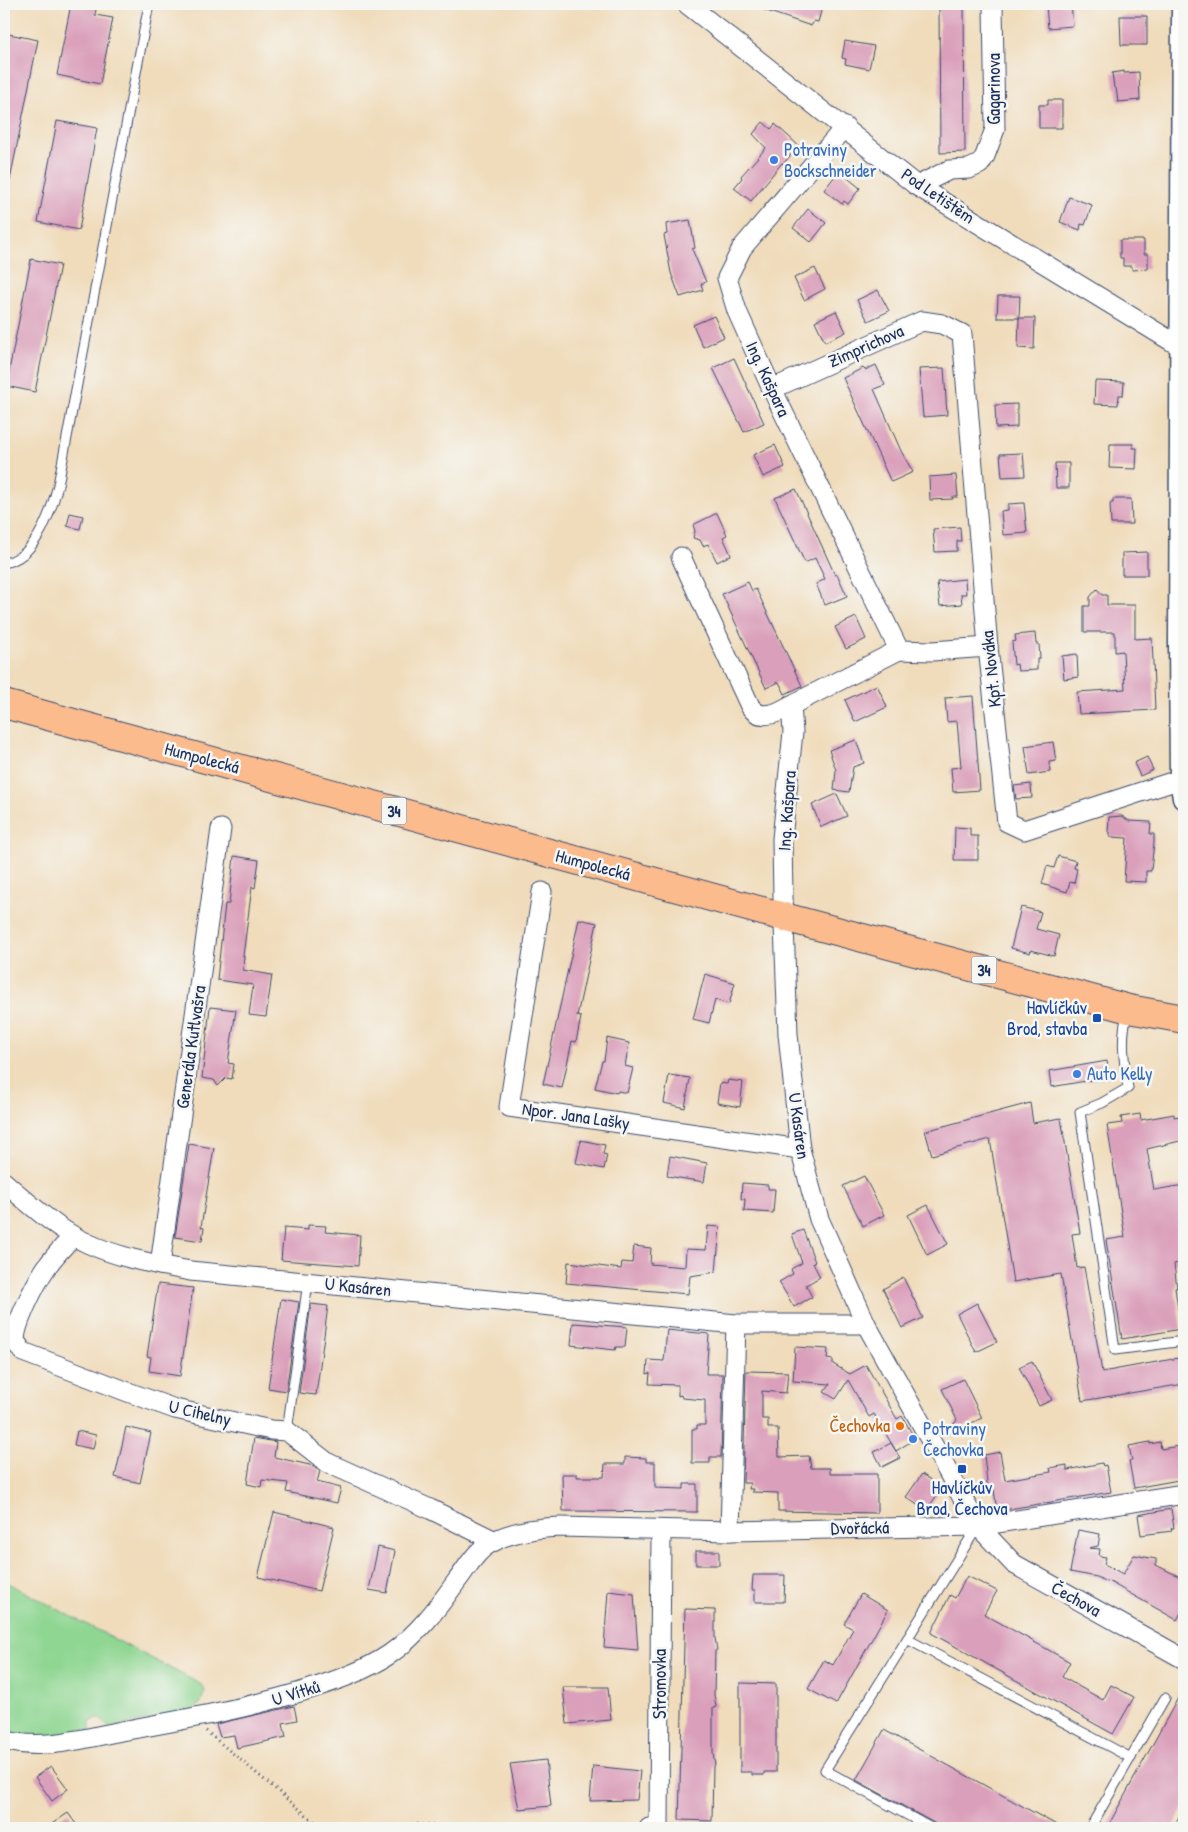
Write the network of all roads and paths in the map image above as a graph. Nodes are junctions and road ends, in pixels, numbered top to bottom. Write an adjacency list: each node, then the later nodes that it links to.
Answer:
1 (149, 4): 11 (lane)
2 (687, 4): 5 (street, Pod Letištěm)
3 (993, 4): 6 (street, Gagarinova)
4 (1183, 4): 8 (street)
5 (845, 127): 6 (street, Pod Letištěm); 9 (street, Ing. Kašpara)
6 (917, 186): 8 (street, Pod Letištěm)
7 (962, 334): 9 (street, Zimprichova); 12 (street, Kpt. Nováka)
8 (1181, 347): 16 (street)
9 (772, 389): 13 (street, Ing. Kašpara)
10 (681, 557): 15 (street)
11 (4, 563)
12 (988, 647): 13 (street); 16 (street, Kpt. Nováka)
13 (899, 650): 15 (street)
14 (4, 704): 19 (main road, Humpolecká / 34)
15 (791, 705): 19 (street, Ing. Kašpara)
16 (1182, 789)
17 (221, 829): 25 (street, Generála Kutlvašra)
18 (542, 892): 22 (street, Npor. Jana Lašky)
19 (784, 917): 20 (main road, Humpolecká / 34); 22 (street, U Kasáren)
20 (1129, 1009): 21 (main road, Humpolecká / 34); 29 (lane)
21 (1184, 1019)
22 (800, 1149): 28 (street, U Kasáren)
23 (4, 1182): 24 (street, U Kasáren)
24 (74, 1236): 25 (street, U Kasáren); 30 (street, U Cihelny)
25 (160, 1265): 26 (street, U Kasáren)
26 (308, 1282): 27 (street, U Kasáren); 30 (lane)
27 (736, 1324): 28 (street, U Kasáren); 35 (street)
28 (866, 1324): 32 (street, U Kasáren)
29 (1184, 1341)
30 (287, 1431): 36 (street)
31 (1184, 1494): 32 (street, Dvořácká)
32 (978, 1526): 35 (street, Dvořácká); 37 (lane); 38 (street, Čechova)
33 (533, 1528): 34 (street, Dvořácká); 36 (street, U Vítků)
34 (661, 1530): 35 (street, Dvořácká); 46 (street, Stromovka)
35 (730, 1531)
36 (495, 1541): 40 (street, U Vítků)
37 (907, 1639): 42 (lane); 47 (lane)
38 (1184, 1659)
39 (1165, 1698): 42 (lane)
40 (191, 1719): 41 (street, U Vítků); 43 (path)
41 (4, 1740)
42 (1131, 1758): 48 (lane)
43 (322, 1828)
44 (409, 1828): 45 (path)
45 (466, 1828)
46 (649, 1828)
47 (931, 1828)
48 (1090, 1828)

